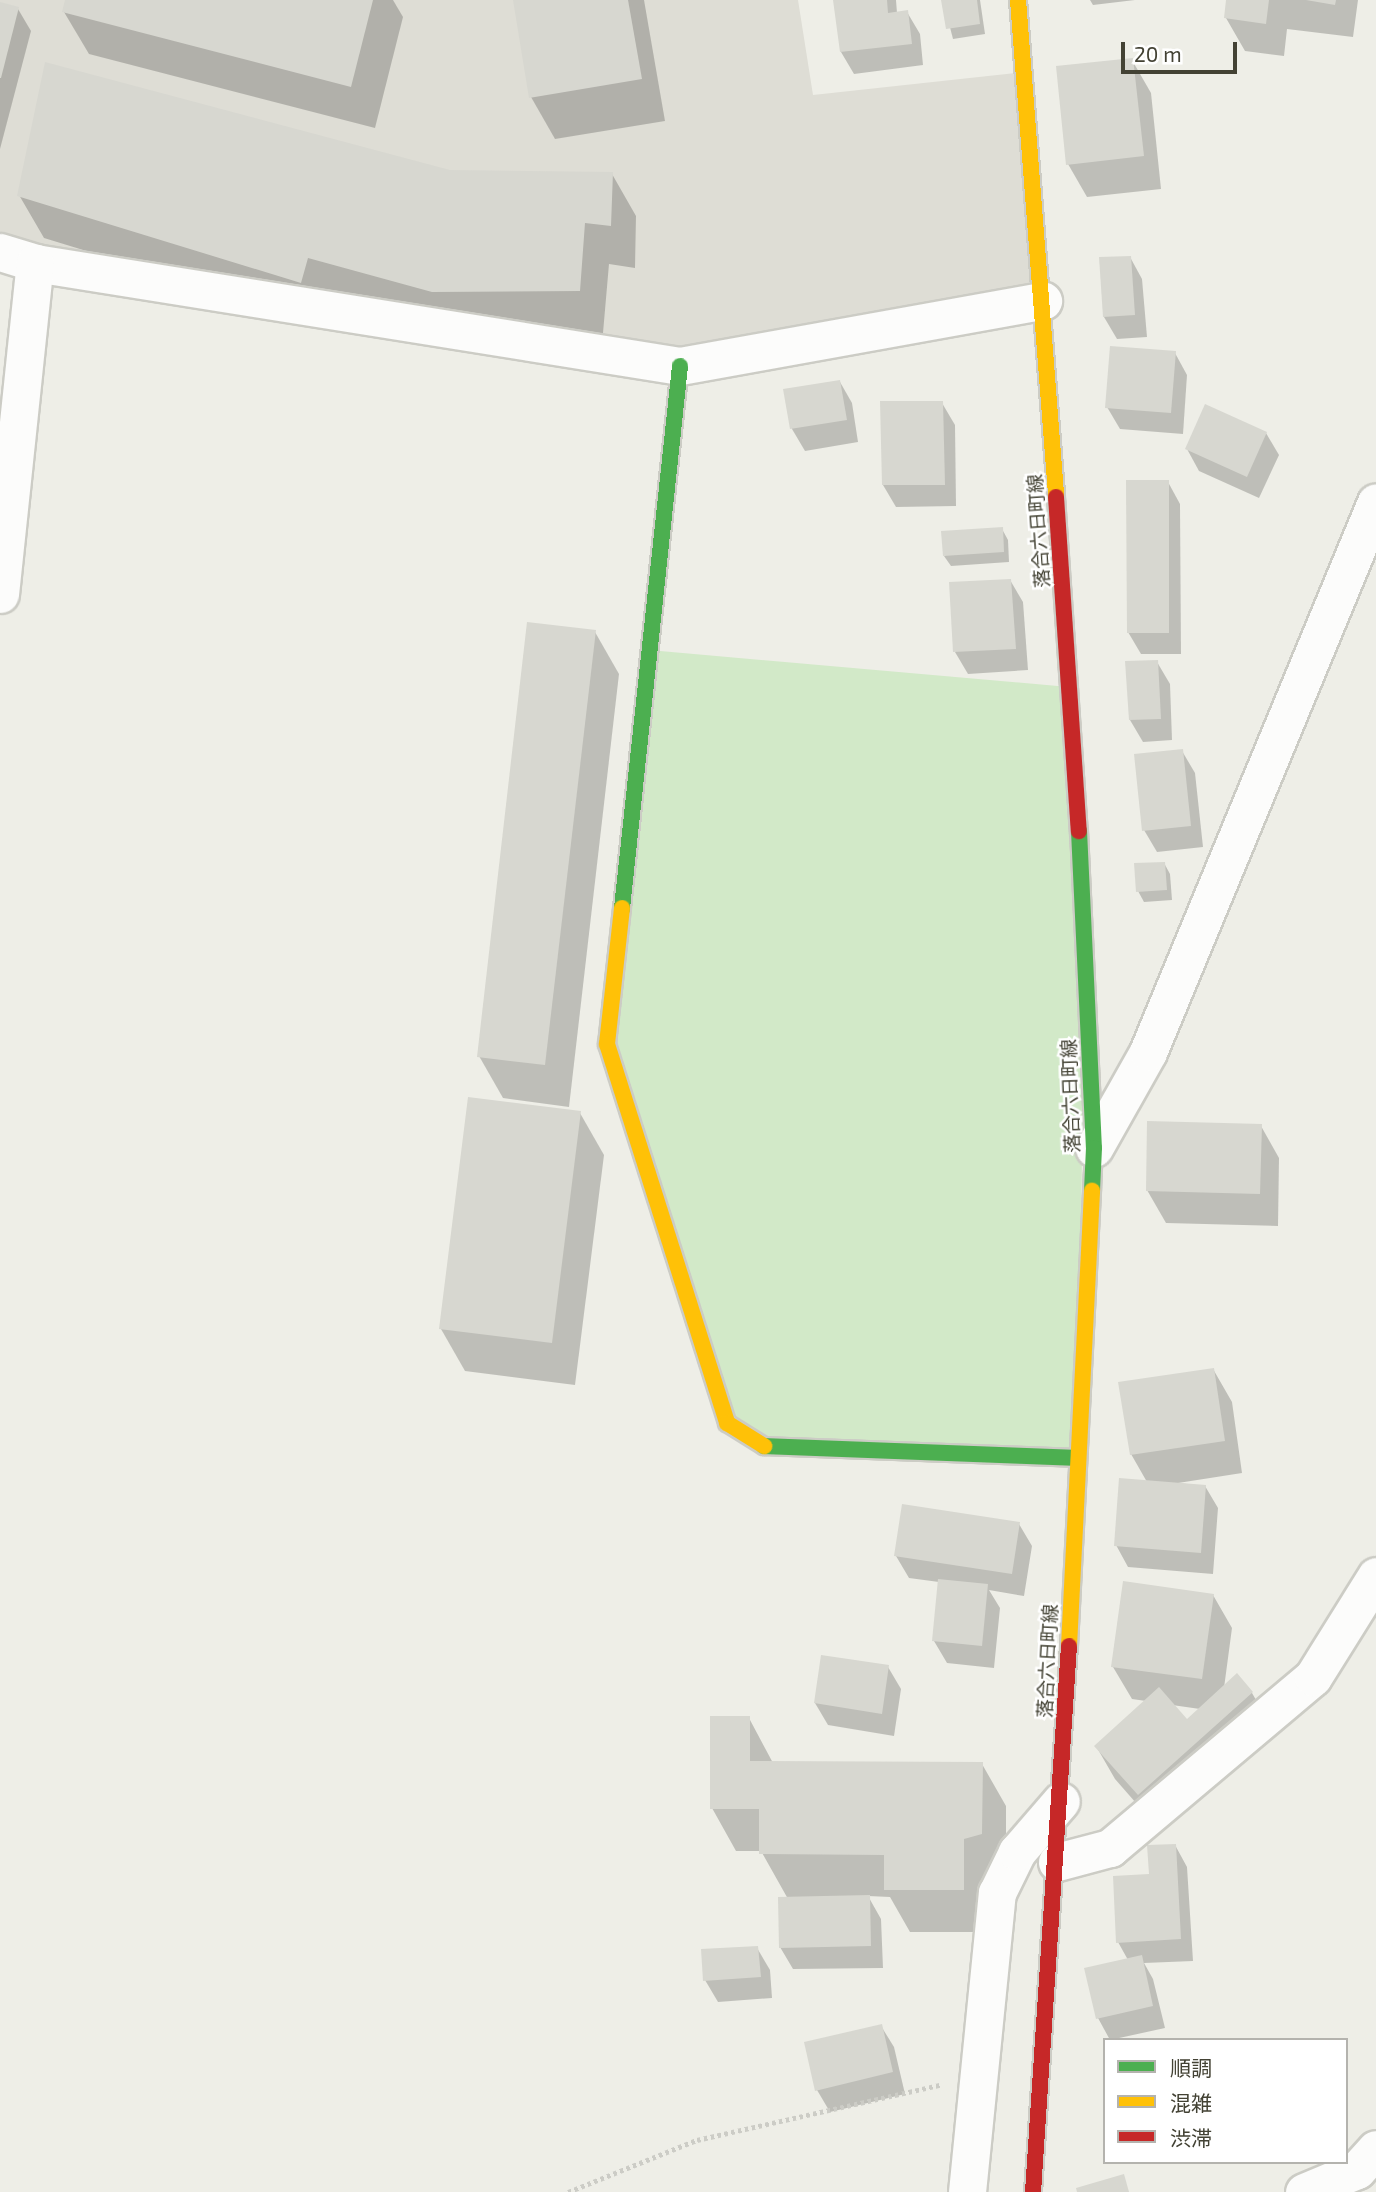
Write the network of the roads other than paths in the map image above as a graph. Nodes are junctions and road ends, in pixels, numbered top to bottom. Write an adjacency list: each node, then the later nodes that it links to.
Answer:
1 (1018, 0): 4 (main road, 落合六日町線)
2 (0, 252): 3 (street)
3 (35, 263): 5 (street); 7 (street)
4 (1043, 301): 5 (street); 8 (main road, 落合六日町線)
5 (680, 366): 9 (main road)
6 (1375, 507): 8 (street)
7 (0, 594)
8 (1094, 1148): 9 (main road, 落合六日町線)
9 (1078, 1458): 11 (main road, 落合六日町線)
10 (1376, 1576): 12 (street)
11 (1061, 1801): 12 (main road, 落合六日町線); 14 (street)
12 (1057, 1862): 15 (main road, 落合六日町線)
13 (1376, 2149): 16 (street)
14 (967, 2192)
15 (1033, 2192)
16 (1304, 2192)

